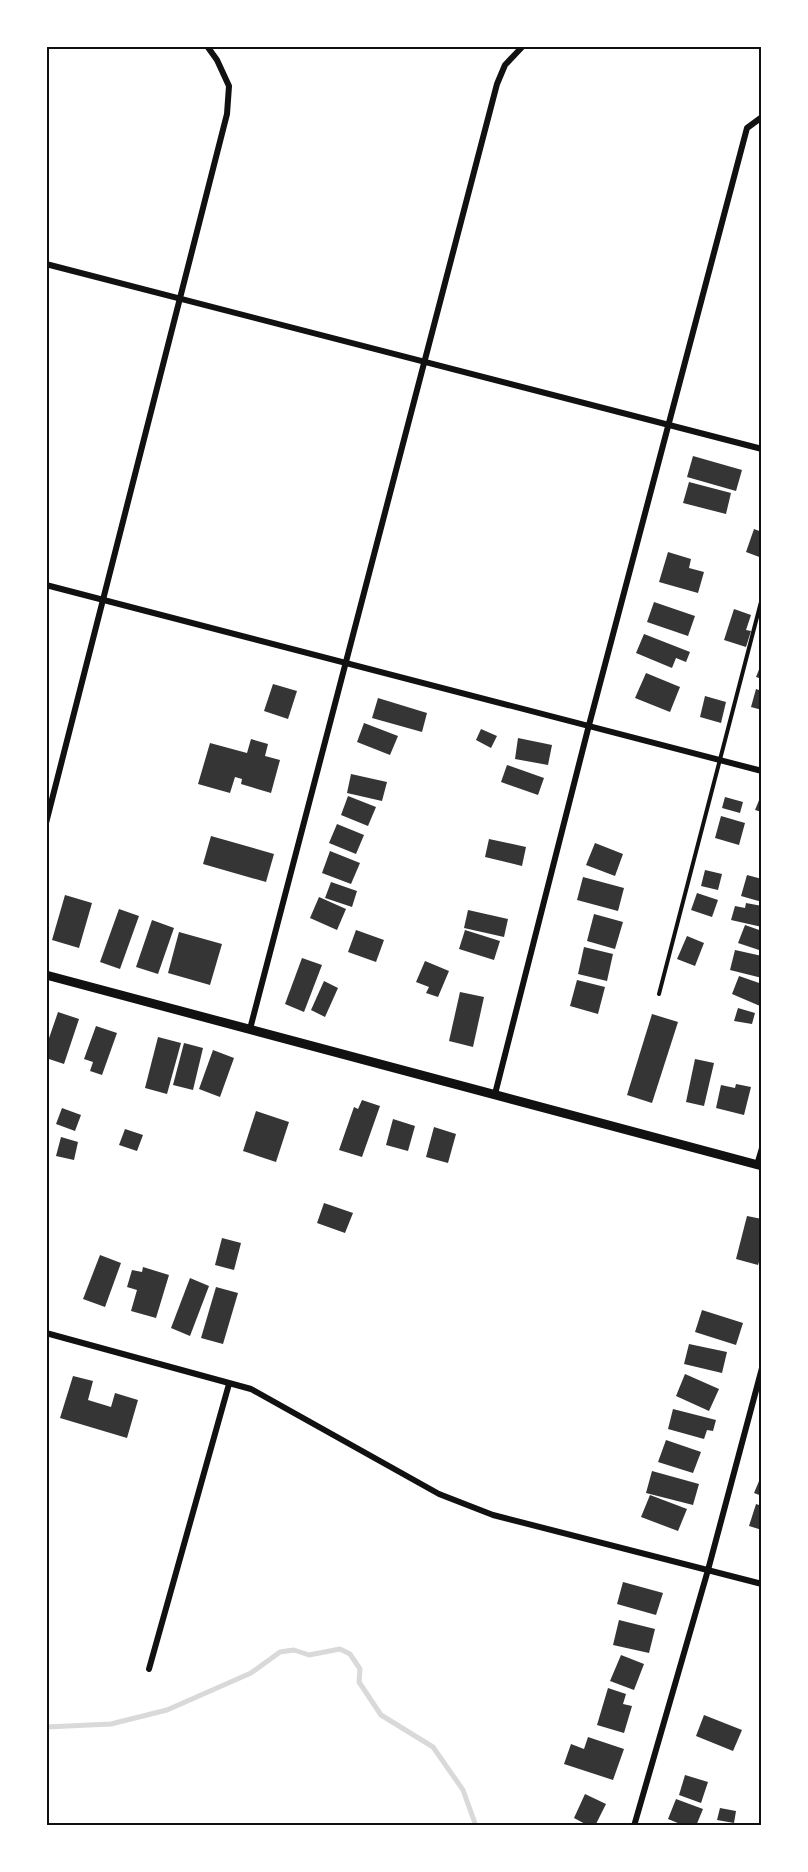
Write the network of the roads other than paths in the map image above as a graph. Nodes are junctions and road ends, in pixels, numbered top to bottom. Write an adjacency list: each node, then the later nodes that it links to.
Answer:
1 (207, 46): 5 (street)
2 (523, 46): 6 (street)
3 (762, 117): 7 (street)
4 (46, 264): 5 (street)
5 (181, 298): 6 (street); 11 (street)
6 (424, 361): 7 (street); 12 (street)
7 (668, 425): 8 (street); 13 (street)
8 (762, 449)
9 (46, 585): 11 (street)
10 (762, 598): 14 (lane)
11 (103, 600): 12 (street); 16 (street)
12 (345, 662): 13 (street); 19 (street)
13 (589, 725): 14 (street); 20 (street)
14 (721, 760): 15 (street); 18 (lane)
15 (762, 771)
16 (46, 823)
17 (46, 975): 19 (street)
18 (659, 994)
19 (250, 1029): 20 (street)
20 (495, 1094): 22 (street)
21 (762, 1148): 22 (street)
22 (759, 1166)
23 (46, 1333): 25 (street)
24 (762, 1368): 26 (street)
25 (229, 1384): 26 (street); 28 (street)
26 (708, 1570): 27 (street); 29 (street)
27 (762, 1584)
28 (149, 1669)
29 (634, 1826)

